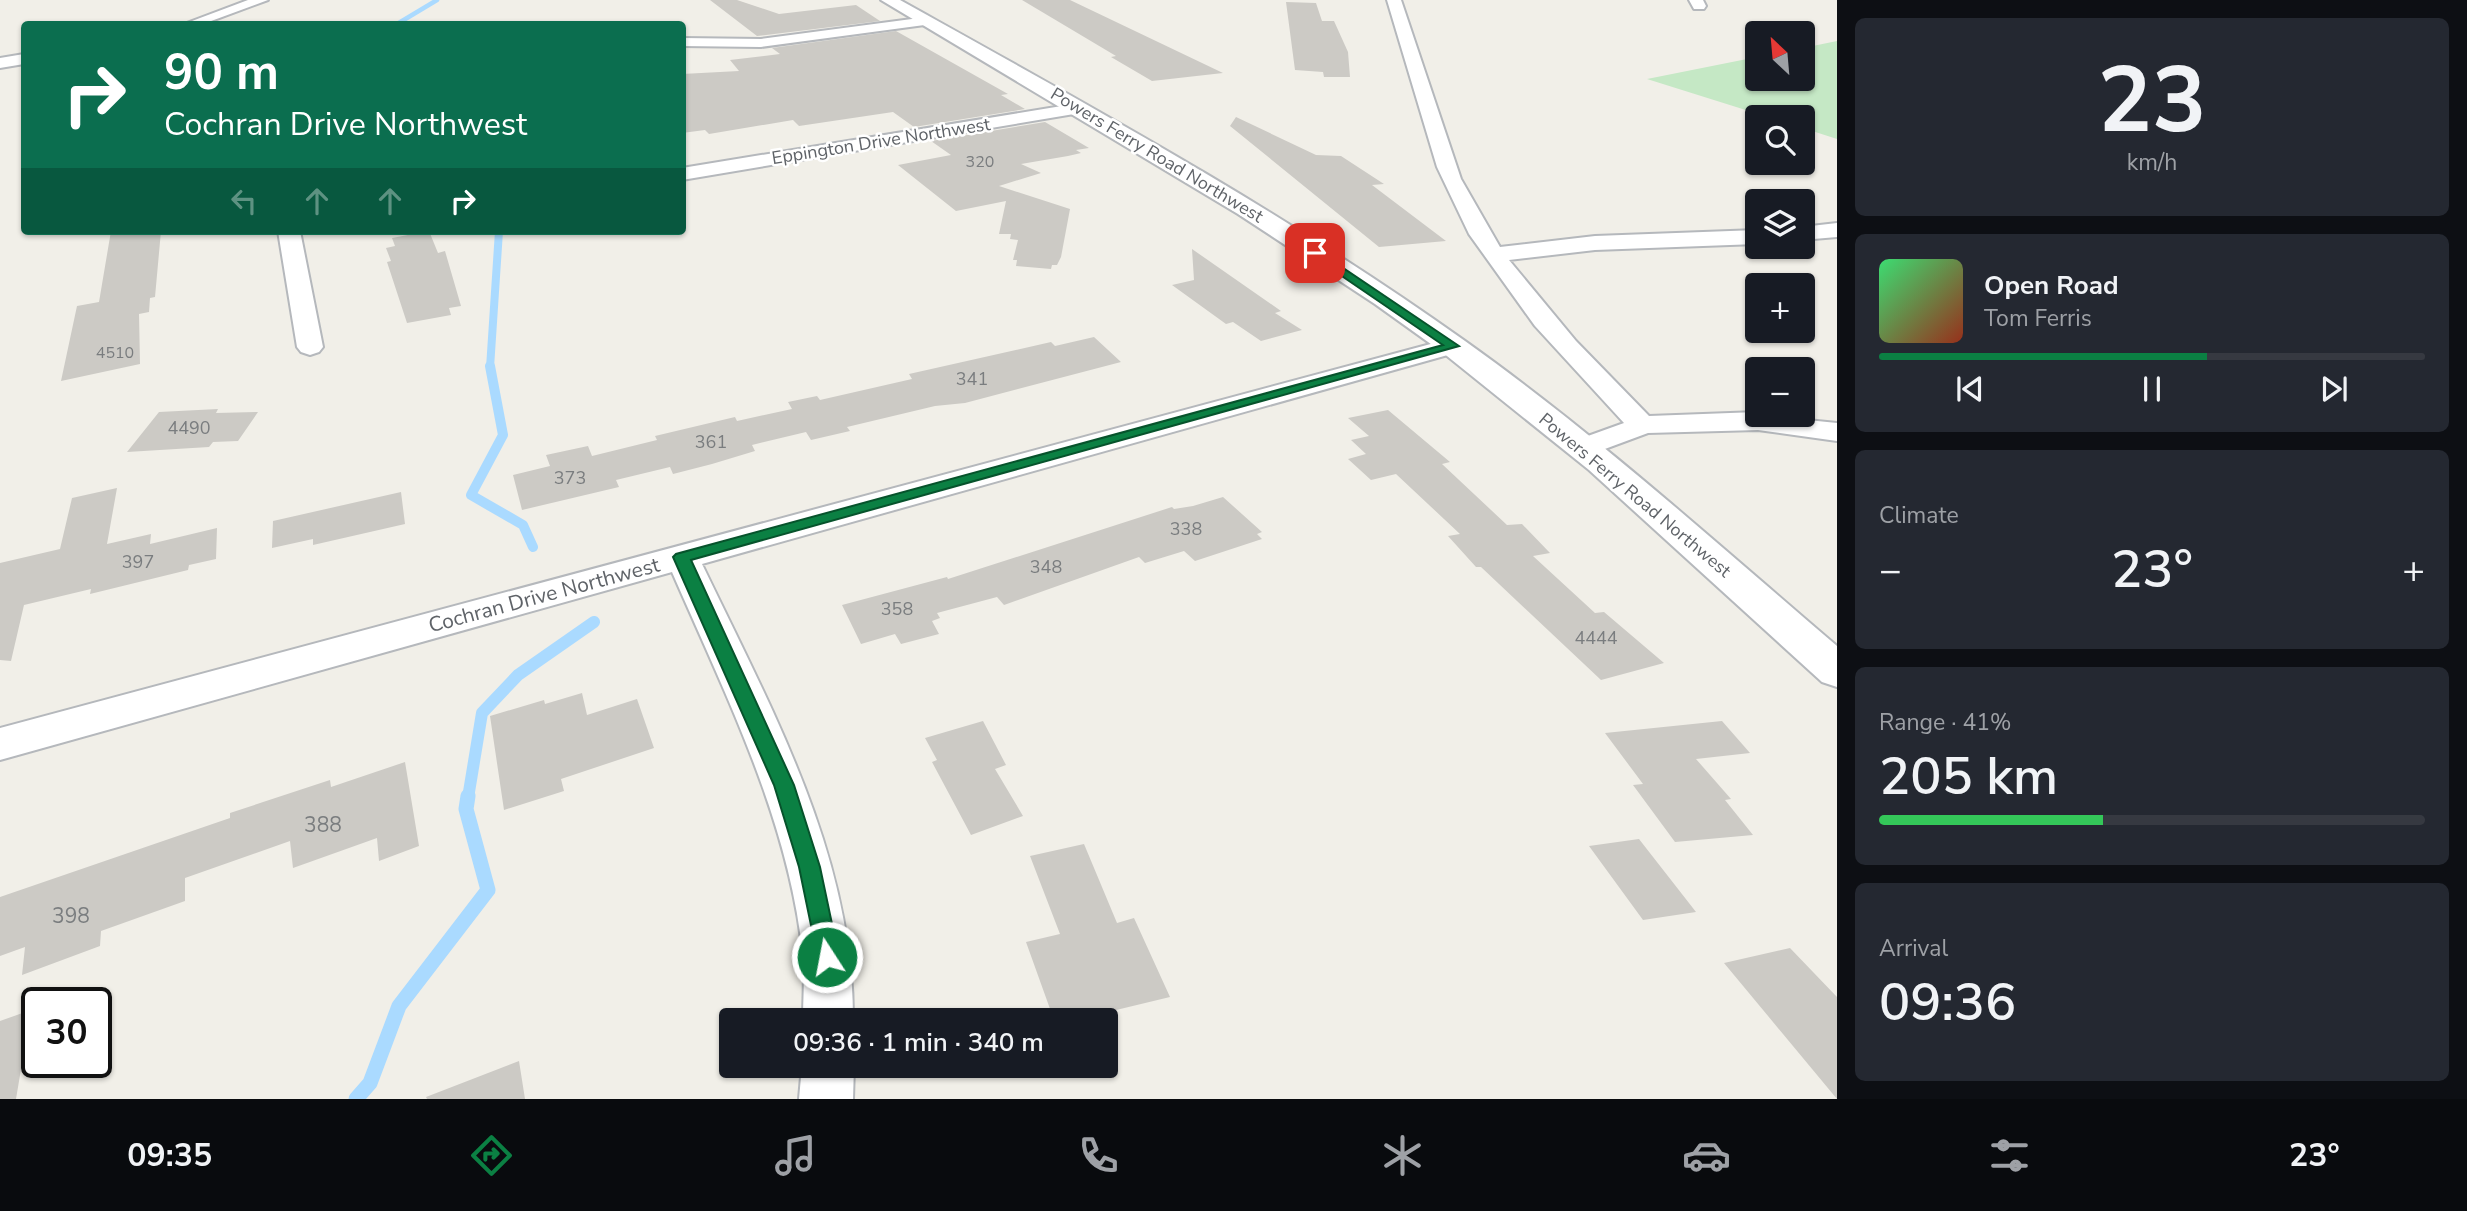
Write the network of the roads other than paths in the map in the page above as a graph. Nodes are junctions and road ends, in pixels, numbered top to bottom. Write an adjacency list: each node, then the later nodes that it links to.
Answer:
1 (261, 0): 4 (street)
2 (889, 0): 5 (street, Powers Ferry Road Northwest)
3 (1394, 0): 15 (street)
4 (201, 21)
5 (927, 21): 6 (street); 9 (street, Powers Ferry Road Northwest)
6 (686, 42)
7 (21, 60): 8 (street)
8 (0, 63)
9 (1080, 108): 10 (street, Eppington Drive Northwest); 16 (street, Powers Ferry Road Northwest)
10 (686, 173)
11 (1837, 230): 12 (street)
12 (1815, 233)
13 (290, 235): 17 (street)
14 (1745, 237): 15 (street)
15 (1494, 255): 18 (street)
16 (1453, 346): 20 (street, Powers Ferry Road Northwest); 21 (street, Cochran Drive Northwest)
17 (310, 347)
18 (1642, 425): 19 (street); 20 (street)
19 (1837, 432)
20 (1584, 447): 22 (street, Powers Ferry Road Northwest)
21 (681, 557): 23 (street, Cochran Drive Northwest); 24 (street)
22 (1837, 671)
23 (0, 744)
24 (828, 1008)
25 (827, 1078): 26 (street)
26 (826, 1099)

